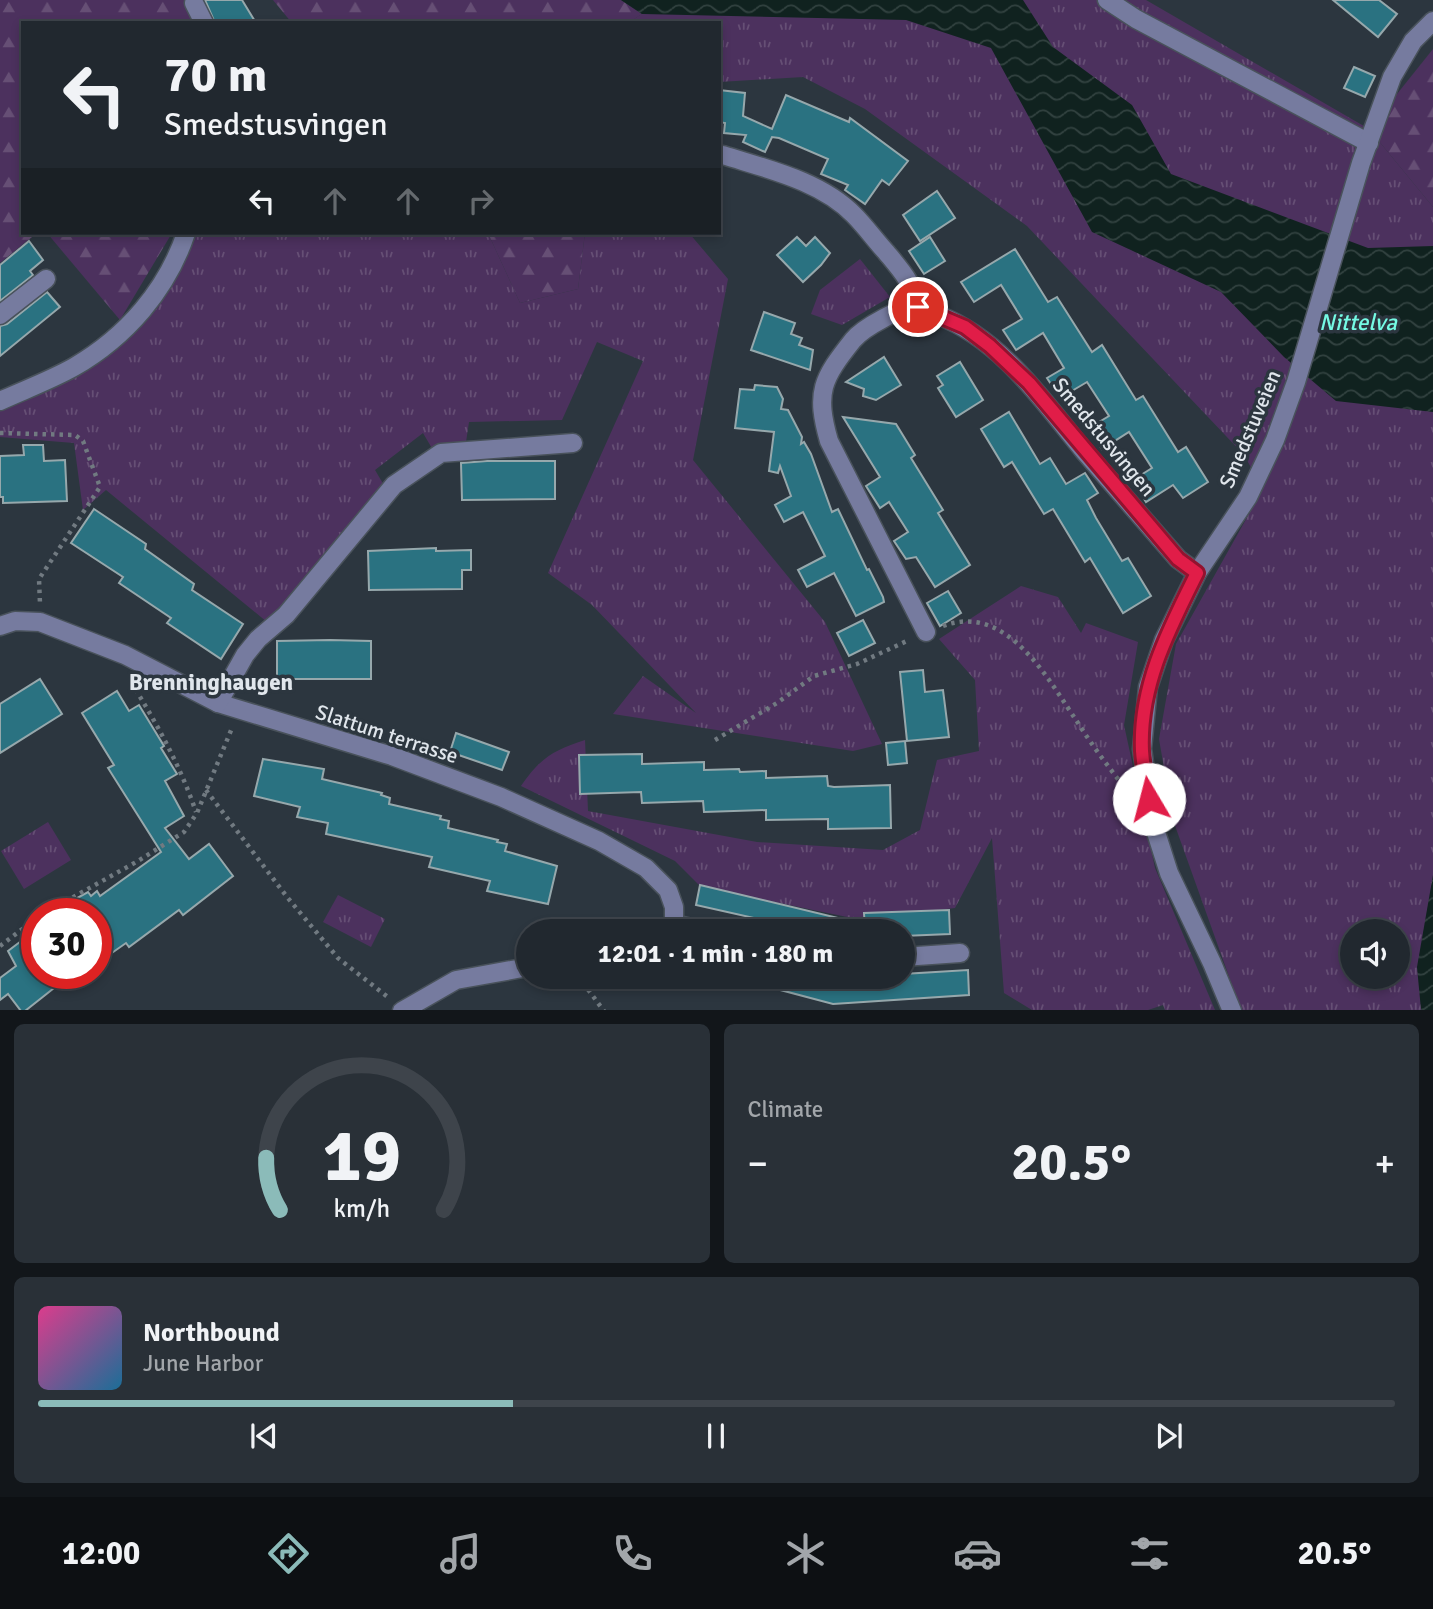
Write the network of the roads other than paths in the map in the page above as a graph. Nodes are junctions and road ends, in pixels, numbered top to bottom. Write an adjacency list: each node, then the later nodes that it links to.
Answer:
1 (1107, 0): 5 (street)
2 (194, 3): 3 (street)
3 (203, 21)
4 (1433, 21): 5 (street, Smedstuveien)
5 (1369, 143): 13 (street, Smedstuveien)
6 (723, 155): 9 (street)
7 (185, 235): 11 (street)
8 (46, 279): 10 (street)
9 (918, 307): 13 (street, Smedstusvingen); 15 (street)
10 (0, 315)
11 (0, 401)
12 (573, 443): 16 (street)
13 (1197, 573): 22 (street, Smedstuveien)
14 (0, 626): 16 (street, Slattum terrasse)
15 (926, 632)
16 (218, 703): 17 (street, Slattum terrasse)
17 (673, 919)
18 (960, 953): 19 (street)
19 (915, 956)
20 (516, 969): 21 (street)
21 (403, 1010)
22 (1232, 1010)

